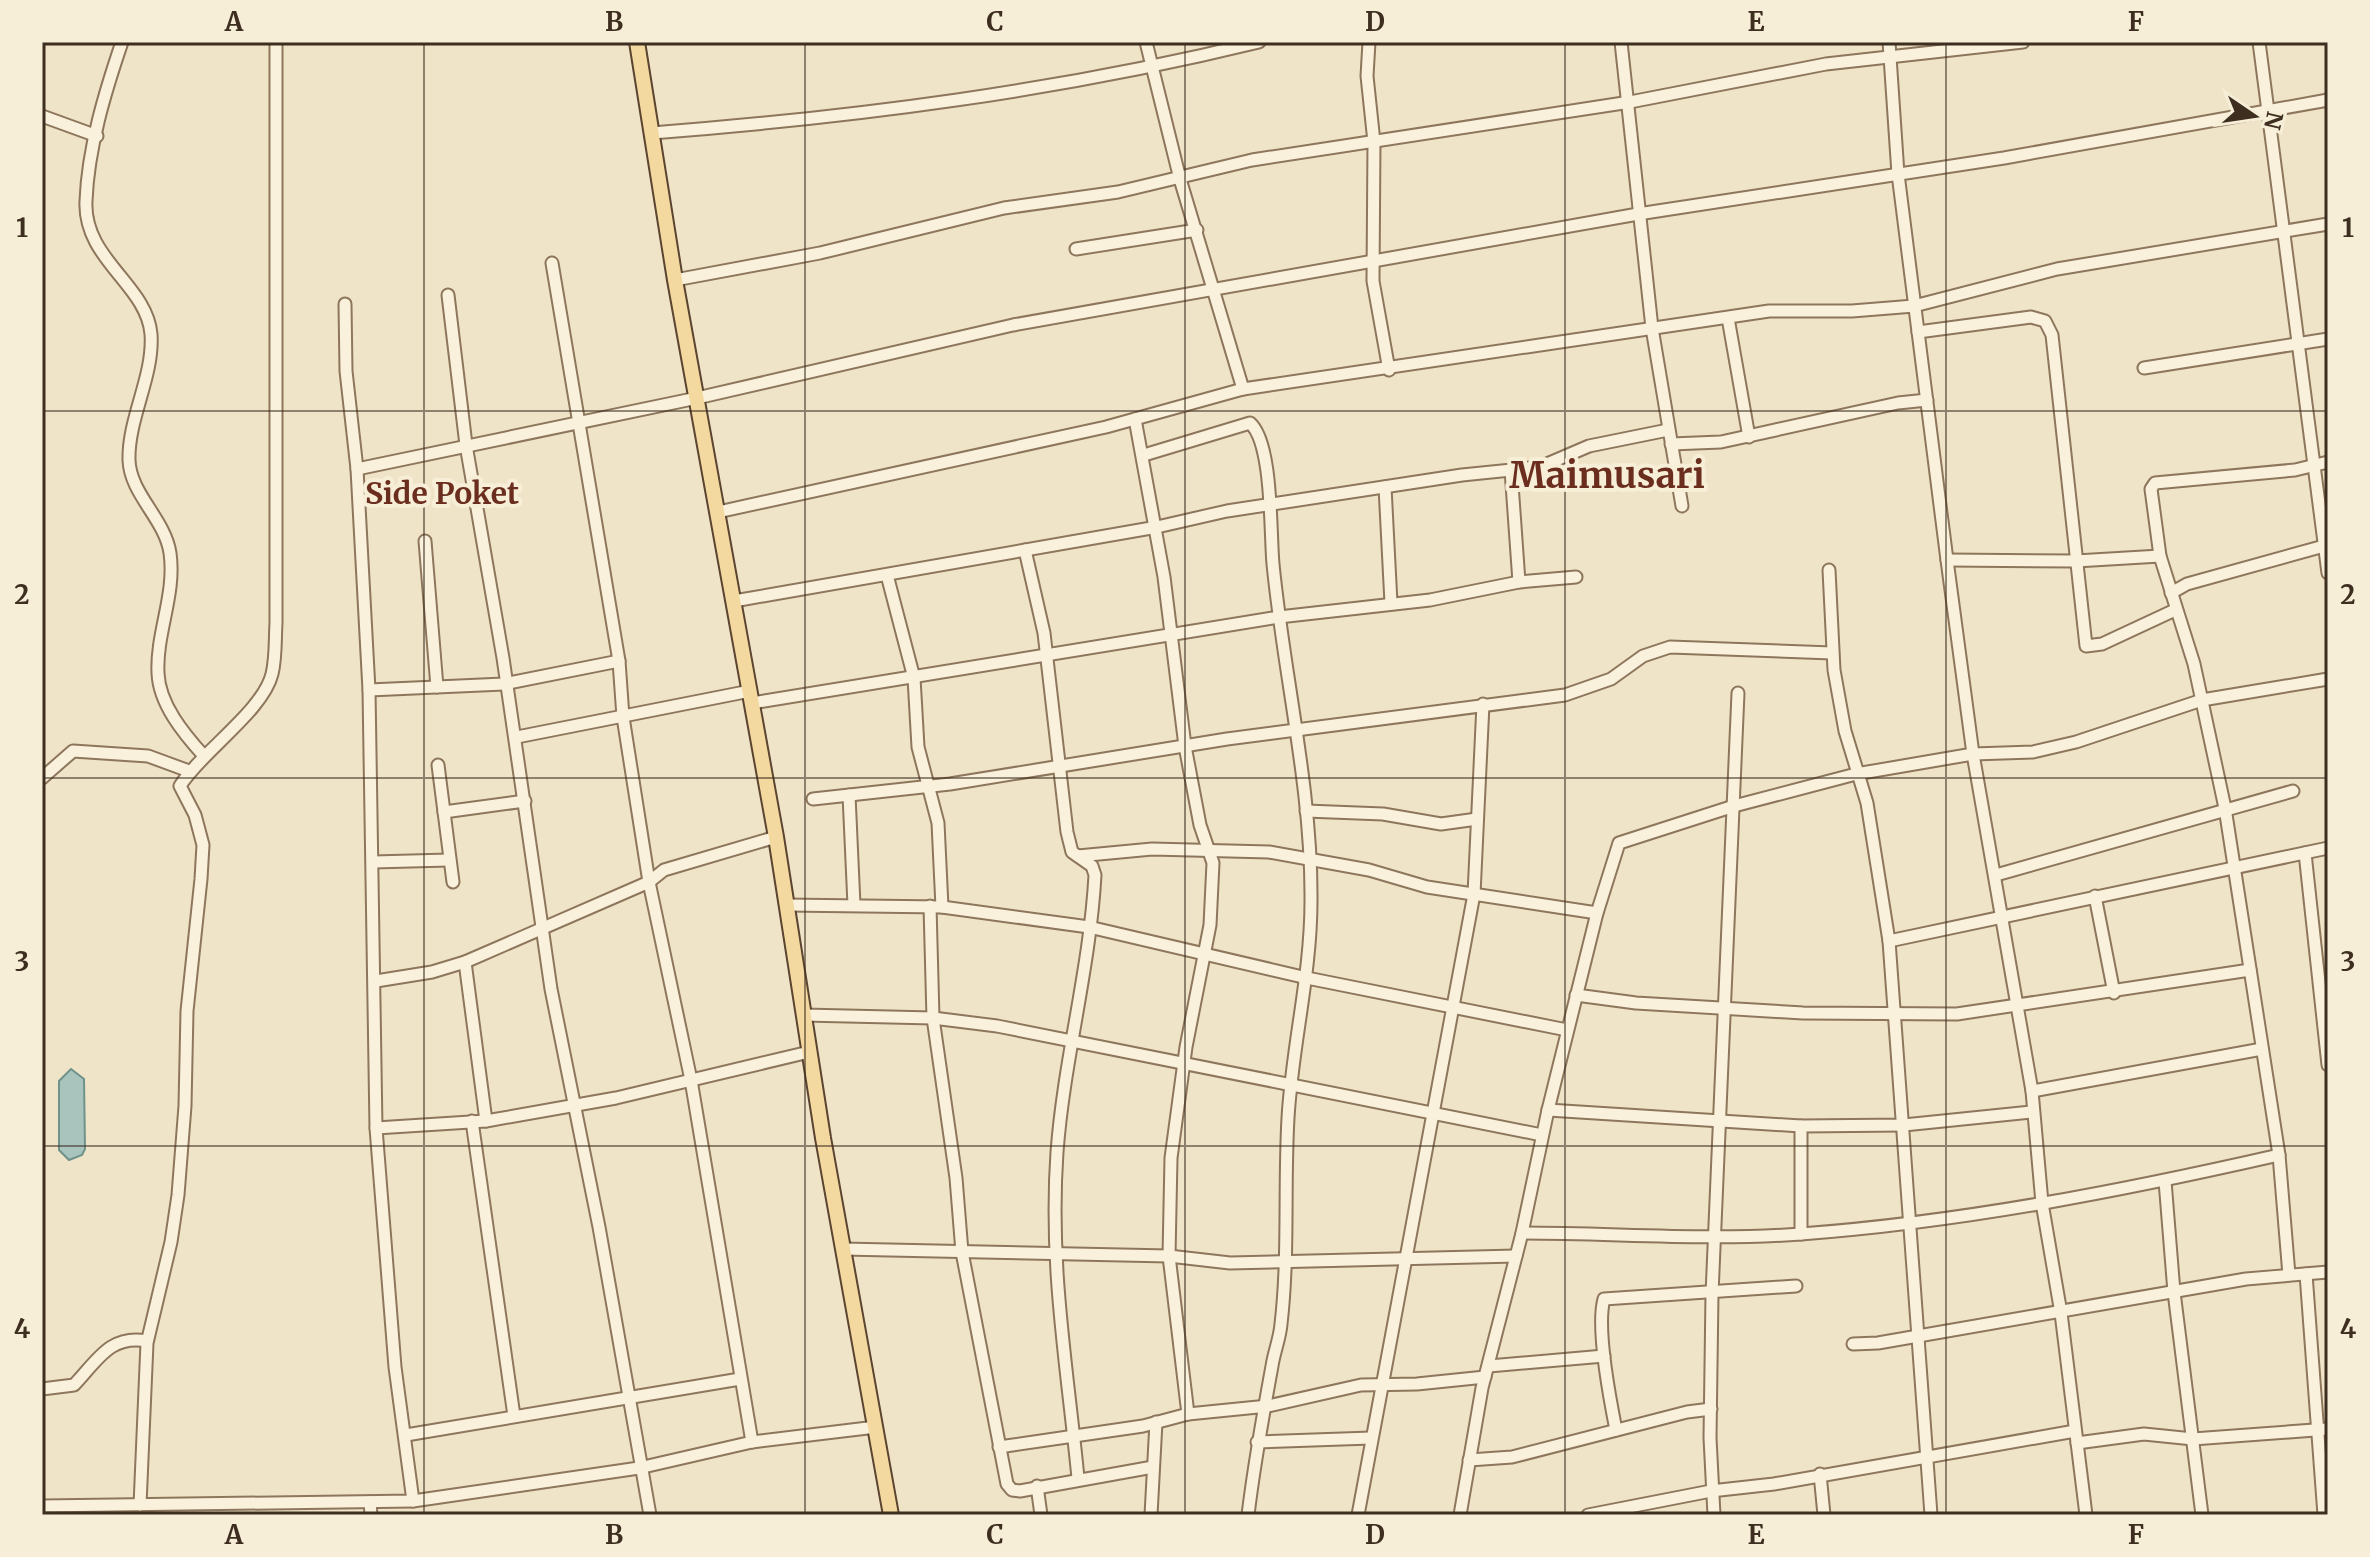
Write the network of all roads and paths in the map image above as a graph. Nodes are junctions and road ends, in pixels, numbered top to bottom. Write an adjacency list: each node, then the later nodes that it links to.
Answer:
1 (122, 42): 18 (street)
2 (276, 42): 94 (street)
3 (637, 42): 17 (main road)
4 (1146, 42): 12 (street)
5 (1259, 42): 12 (street)
6 (1369, 42): 19 (street)
7 (1621, 42): 14 (street)
8 (1889, 42): 11 (street)
9 (2023, 42): 11 (street)
10 (2259, 42): 15 (street)
11 (1889, 56): 14 (street); 20 (street)
12 (1150, 66): 17 (street); 21 (street)
13 (2328, 100): 15 (street)
14 (1630, 102): 19 (street); 22 (street)
15 (2266, 110): 20 (street); 25 (street)
16 (42, 116): 18 (street)
17 (652, 133): 29 (main road)
18 (97, 136): 94 (street)
19 (1374, 142): 21 (street); 27 (street)
20 (1898, 174): 22 (street); 33 (street)
21 (1180, 179): 24 (street); 29 (street)
22 (1638, 214): 27 (street); 35 (street)
23 (2328, 224): 25 (street)
24 (1197, 230): 26 (street); 30 (street)
25 (2283, 233): 33 (street); 38 (street)
26 (1076, 249)
27 (1373, 260): 30 (street); 40 (street)
28 (552, 263): 45 (street)
29 (675, 280): 42 (main road)
30 (1213, 289): 41 (street); 42 (street)
31 (448, 295): 49 (street)
32 (345, 304): 53 (street)
33 (1914, 306): 34 (street); 36 (street)
34 (1728, 318): 35 (street); 47 (street)
35 (1652, 328): 40 (street); 46 (street)
36 (1918, 332): 43 (street); 65 (street)
37 (2328, 339): 38 (street)
38 (2296, 344): 39 (street); 52 (street)
39 (2144, 368)
40 (1389, 370): 41 (street)
41 (1243, 389): 44 (street)
42 (697, 398): 45 (street); 58 (main road)
43 (1927, 400): 47 (street); 64 (street)
44 (1135, 419): 50 (street); 58 (street)
45 (576, 421): 49 (street); 79 (street)
46 (1668, 430): 48 (street); 54 (street)
47 (1749, 437): 48 (street)
48 (1671, 444): 57 (street)
49 (466, 445): 53 (street); 82 (street)
50 (1144, 455): 56 (street); 59 (street)
51 (2328, 462): 52 (street)
52 (2311, 465): 61 (street); 63 (street)
53 (357, 469): 84 (street)
54 (1511, 470): 55 (street); 70 (street)
55 (1385, 487): 56 (street); 73 (street)
56 (1269, 504): 59 (street); 75 (street)
57 (1682, 506)
58 (718, 512): 72 (main road)
59 (1157, 527): 62 (street); 76 (street)
60 (425, 541): 83 (street)
61 (2324, 546): 67 (street); 71 (street)
62 (1025, 550): 68 (street); 78 (street)
63 (2160, 556): 65 (street); 71 (street)
64 (1947, 560): 65 (street); 93 (street)
65 (2076, 561): 74 (street)
66 (1829, 570): 77 (street)
67 (2328, 573)
68 (887, 575): 72 (street); 80 (street)
69 (1576, 577): 70 (street)
70 (1519, 582): 73 (street)
71 (2171, 593): 74 (street)
72 (734, 601): 86 (main road)
73 (1391, 603): 75 (street)
74 (2175, 610): 87 (street)
75 (1279, 617): 76 (street); 90 (street)
76 (1172, 635): 78 (street); 92 (street)
77 (1832, 653): 88 (street); 98 (street)
78 (1046, 657): 80 (street); 96 (street)
79 (619, 661): 82 (street); 89 (street)
80 (914, 678): 86 (street); 100 (street)
81 (2328, 679): 87 (street)
82 (504, 684): 83 (street); 91 (street)
83 (437, 687): 84 (street)
84 (369, 690): 117 (street)
85 (1738, 693): 105 (street)
86 (751, 697): 89 (street); 110 (main road)
87 (2202, 700): 93 (street); 106 (street)
88 (1483, 704): 90 (street); 109 (street)
89 (623, 717): 91 (street); 121 (street)
90 (1296, 731): 92 (street); 107 (street)
91 (517, 737): 104 (street)
92 (1185, 746): 96 (street); 112 (street)
93 (1973, 754): 98 (street); 119 (street)
94 (204, 756): 97 (street)
95 (438, 765): 108 (street)
96 (1058, 767): 100 (street); 114 (street)
97 (189, 771): 99 (street); 187 (street)
98 (1856, 774): 105 (street); 131 (street)
99 (42, 778)
100 (927, 787): 102 (street); 126 (street)
101 (2293, 791): 106 (street)
102 (849, 795): 103 (street); 125 (street)
103 (813, 799)
104 (525, 801): 108 (street); 130 (street)
105 (1734, 806): 127 (street); 140 (street)
106 (2225, 808): 118 (street); 119 (street)
107 (1306, 811): 109 (street); 115 (street)
108 (444, 812): 116 (street)
109 (1477, 819): 122 (street)
110 (776, 837): 121 (street); 124 (main road)
111 (2328, 848): 113 (street)
112 (1209, 849): 114 (street); 115 (street); 132 (street)
113 (2305, 853): 118 (street); 150 (street)
114 (1078, 856): 129 (street)
115 (1310, 859): 122 (street); 135 (street)
116 (449, 860): 117 (street); 120 (street)
117 (373, 862): 136 (street)
118 (2234, 867): 123 (street); 134 (street)
119 (1996, 875): 128 (street)
120 (453, 882)
121 (649, 882): 130 (street); 151 (street)
122 (1474, 894): 127 (street); 139 (street)
123 (2095, 896): 128 (street); 137 (street)
124 (786, 905): 125 (street); 142 (main road)
125 (854, 905): 126 (street)
126 (936, 906): 129 (street); 144 (street)
127 (1597, 913): 138 (street)
128 (2003, 919): 131 (street); 141 (street)
129 (1089, 927): 132 (street); 146 (street)
130 (545, 928): 133 (street); 154 (street)
131 (1889, 941): 143 (street)
132 (1203, 954): 135 (street); 149 (street)
133 (465, 962): 136 (street); 159 (street)
134 (2250, 970): 137 (street); 147 (street)
135 (1307, 978): 139 (street); 152 (street)
136 (376, 981): 163 (street)
137 (2114, 993): 141 (street)
138 (1576, 995): 140 (street); 145 (street)
139 (1454, 1005): 145 (street); 157 (street)
140 (1726, 1006): 143 (street); 160 (street)
141 (2018, 1006): 143 (street); 153 (street)
142 (804, 1015): 144 (street); 148 (main road)
143 (1892, 1016): 161 (street)
144 (933, 1018): 146 (street); 173 (street)
145 (1567, 1030): 155 (street)
146 (1072, 1041): 149 (street); 174 (street)
147 (2262, 1049): 153 (street); 165 (street)
148 (809, 1052): 151 (street); 172 (main road)
149 (1184, 1062): 152 (street); 175 (street)
150 (2328, 1065)
151 (691, 1080): 154 (street); 191 (street)
152 (1292, 1086): 157 (street); 178 (street)
153 (2032, 1091): 156 (street)
154 (575, 1105): 159 (street); 194 (street)
155 (1548, 1110): 160 (street); 164 (street)
156 (2031, 1112): 161 (street); 167 (street)
157 (1432, 1113): 164 (street); 177 (street)
158 (472, 1121): 159 (street); 163 (street); 198 (street)
159 (486, 1121)
160 (1719, 1122): 162 (street); 171 (street)
161 (1904, 1125): 162 (street); 168 (street)
162 (1801, 1126): 170 (street)
163 (376, 1128): 204 (street)
164 (1542, 1135): 169 (street)
165 (2279, 1155): 166 (street); 181 (street)
166 (2165, 1181): 167 (street); 183 (street)
167 (2042, 1203): 168 (street); 185 (street)
168 (1909, 1223): 170 (street); 186 (street)
169 (1522, 1233): 171 (street); 176 (street)
170 (1801, 1234): 171 (street)
171 (1715, 1236): 184 (street)
172 (843, 1249): 173 (street); 200 (main road)
173 (962, 1252): 174 (street); 211 (street)
174 (1054, 1253): 175 (street); 205 (street)
175 (1169, 1256): 178 (street); 197 (street)
176 (1516, 1256): 177 (street); 190 (street)
177 (1404, 1260): 178 (street); 192 (street)
178 (1286, 1263): 195 (street)
179 (2328, 1272): 180 (street)
180 (2306, 1274): 181 (street); 203 (street)
181 (2289, 1275): 183 (street)
182 (1796, 1286): 184 (street)
183 (2174, 1292): 185 (street); 208 (street)
184 (1712, 1294): 189 (street); 196 (street)
185 (2061, 1313): 186 (street); 206 (street)
186 (1920, 1335): 188 (street); 212 (street)
187 (147, 1341): 193 (street); 222 (street)
188 (1853, 1344)
189 (1604, 1356): 190 (street); 202 (street)
190 (1487, 1371): 192 (street); 213 (street)
191 (740, 1379): 194 (street); 209 (street)
192 (1382, 1384): 195 (street); 207 (street)
193 (42, 1389)
194 (628, 1397): 198 (street); 215 (street)
195 (1268, 1406): 197 (street); 210 (street)
196 (1711, 1409): 202 (street); 219 (street)
197 (1188, 1414): 199 (street)
198 (514, 1416): 204 (street)
199 (1156, 1422): 205 (street); 214 (street)
200 (876, 1427): 209 (street); 226 (main road)
201 (2328, 1429): 203 (street)
202 (1616, 1430): 213 (street)
203 (2315, 1431): 208 (street); 239 (street)
204 (406, 1435): 220 (street)
205 (1074, 1436): 211 (street); 217 (street)
206 (2076, 1437): 208 (street); 212 (street); 236 (street)
207 (1371, 1438): 210 (street); 230 (street)
208 (2193, 1439): 237 (street)
209 (752, 1442): 215 (street)
210 (1257, 1442): 229 (street)
211 (999, 1447): 218 (street)
212 (1927, 1456): 216 (street); 235 (street)
213 (1469, 1460): 231 (street)
214 (1153, 1467): 217 (street); 228 (street)
215 (639, 1468): 220 (street); 225 (street)
216 (1820, 1474): 219 (street); 234 (street)
217 (1078, 1478): 218 (street)
218 (1037, 1486): 227 (street)
219 (1711, 1491): 232 (street); 233 (street)
220 (413, 1501): 221 (street)
221 (370, 1502): 222 (street); 224 (street)
222 (140, 1505): 223 (street)
223 (42, 1506)
224 (371, 1515)
225 (650, 1515)
226 (891, 1515)
227 (1041, 1515)
228 (1151, 1515)
229 (1248, 1515)
230 (1358, 1515)
231 (1460, 1515)
232 (1588, 1515)
233 (1714, 1515)
234 (1824, 1515)
235 (1931, 1515)
236 (2086, 1515)
237 (2202, 1515)
238 (2316, 1515): 239 (street)
239 (2324, 1515)

